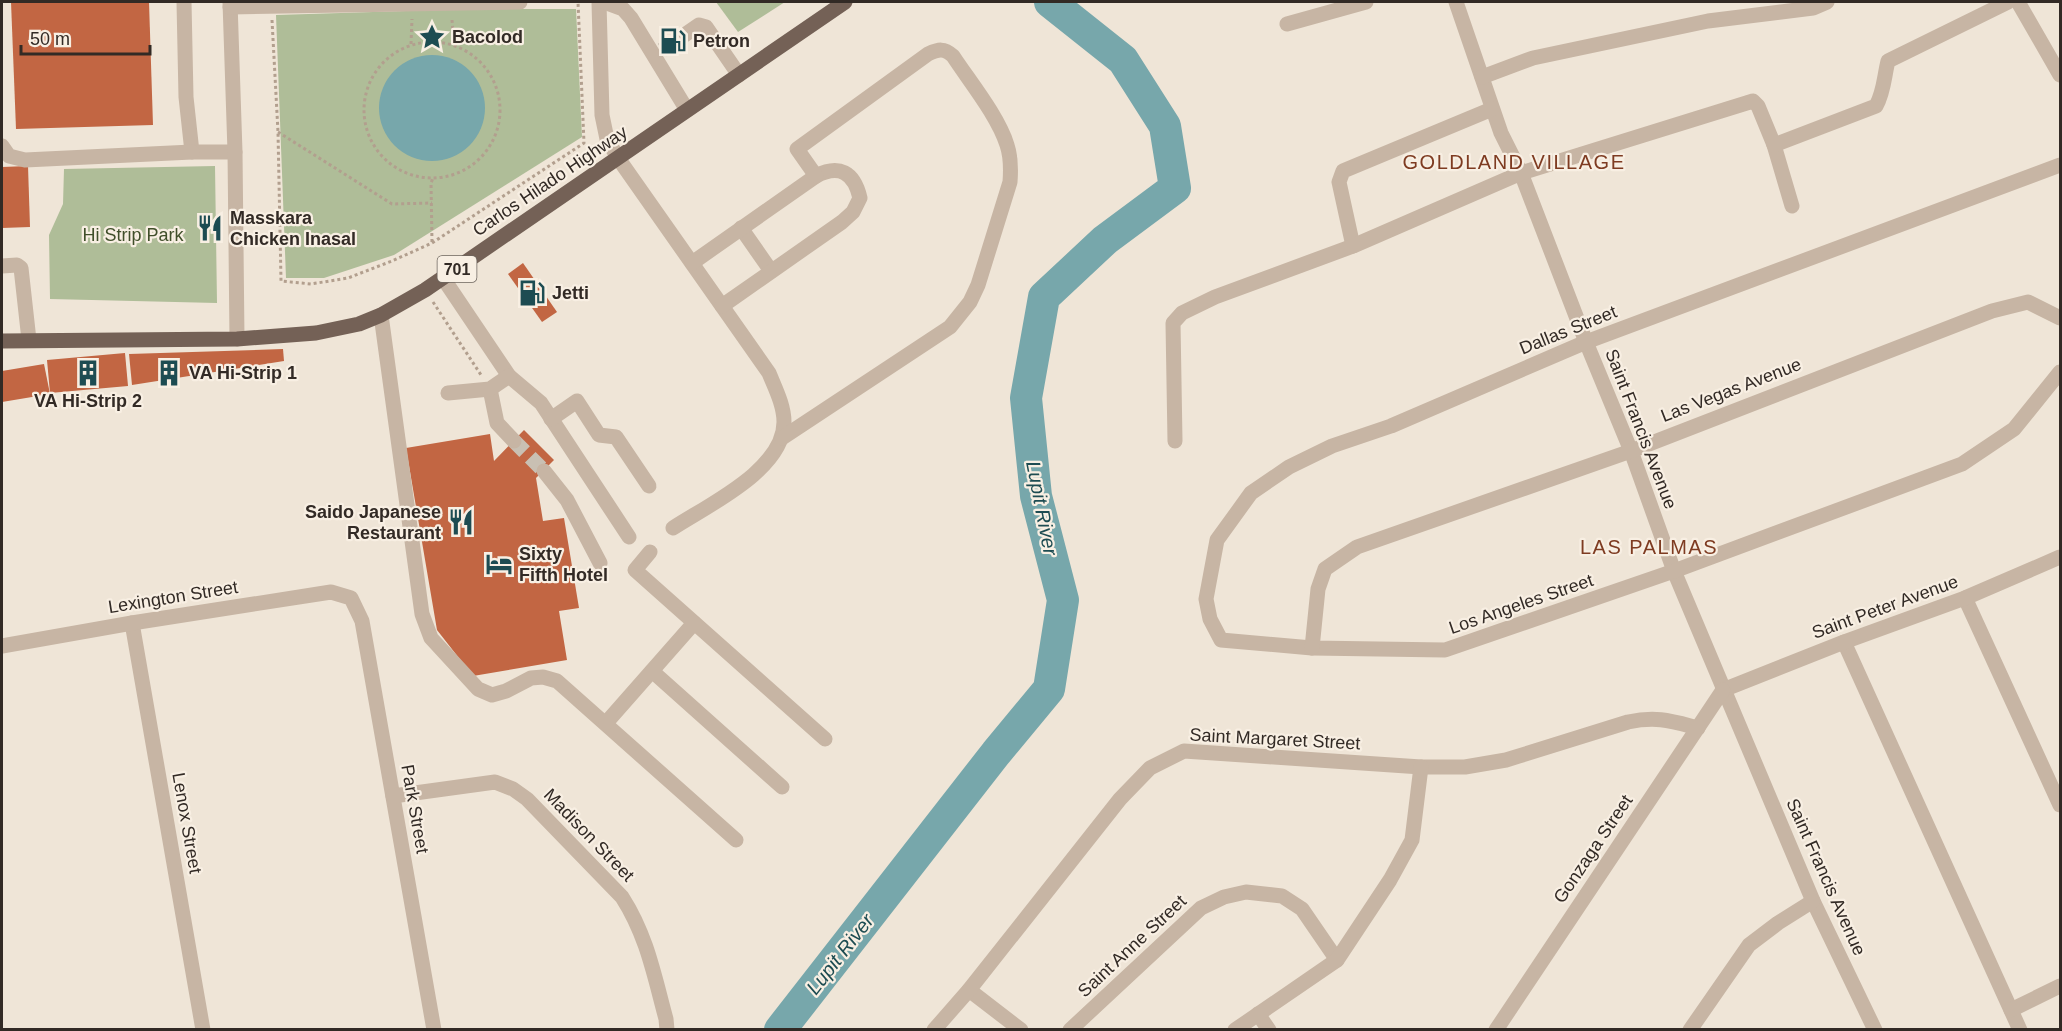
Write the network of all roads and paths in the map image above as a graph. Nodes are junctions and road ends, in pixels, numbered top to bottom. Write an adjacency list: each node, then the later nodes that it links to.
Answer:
1 (184, 2): 27 (street)
2 (520, 2): 11 (street)
3 (578, 2): 37 (path)
4 (601, 2): 23 (street); 29 (street)
5 (845, 2): 19 (main road, Carlos Hilado Highway / 701)
6 (1366, 2): 15 (street)
7 (1456, 2): 21 (street, Saint Francis Avenue)
8 (1827, 2): 21 (street)
9 (2008, 2): 25 (street)
10 (2018, 2): 20 (street)
11 (450, 3): 13 (street); 18 (path)
12 (230, 4): 13 (street); 28 (street)
13 (412, 4): 17 (path)
14 (272, 18): 24 (path)
15 (1287, 24)
16 (686, 34): 19 (street)
17 (411, 44): 18 (path); 33 (path)
18 (454, 45): 33 (path)
19 (739, 75): 23 (main road, Carlos Hilado Highway / 701)
20 (2061, 75)
21 (1482, 77): 22 (street, Saint Francis Avenue)
22 (1492, 109): 31 (street, Saint Francis Avenue); 38 (street)
23 (687, 110): 29 (main road, Carlos Hilado Highway / 701)
24 (278, 132): 34 (path); 37 (path)
25 (1774, 145): 31 (street); 35 (street)
26 (2, 146): 27 (street)
27 (192, 152): 28 (street)
28 (235, 152): 47 (street)
29 (618, 158): 39 (street); 42 (main road, Carlos Hilado Highway / 701)
30 (2061, 165): 50 (street, Dallas Street)
31 (1521, 173): 38 (street); 50 (street, Saint Francis Avenue)
32 (816, 176): 36 (street); 41 (street); 56 (street)
33 (433, 178): 34 (path)
34 (432, 202): 37 (path)
35 (1792, 206)
36 (741, 228): 39 (street); 41 (street)
37 (432, 243)
38 (1353, 246): 58 (street)
39 (692, 263): 44 (street)
40 (2, 266): 48 (street)
41 (771, 271): 44 (street)
42 (443, 278): 43 (main road, Carlos Hilado Highway / 701); 52 (street)
43 (425, 290): 45 (main road, Carlos Hilado Highway / 701); 53 (path)
44 (722, 306): 56 (street)
45 (381, 315): 47 (main road, Carlos Hilado Highway / 701); 78 (street)
46 (2061, 318): 59 (street, Las Vegas Avenue)
47 (237, 339): 48 (main road, Carlos Hilado Highway / 701)
48 (29, 340): 49 (main road, Carlos Hilado Highway / 701)
49 (2, 341)
50 (1586, 342): 59 (street, Saint Francis Avenue); 72 (street, Dallas Street)
51 (2061, 372): 67 (street, Los Angeles Street)
52 (509, 376): 53 (street); 55 (street)
53 (490, 389): 54 (street); 57 (street)
54 (448, 393)
55 (551, 419): 61 (street); 63 (street)
56 (782, 438): 62 (street)
57 (514, 441)
58 (1175, 441)
59 (1630, 451): 67 (street, Saint Francis Avenue); 75 (street, Las Vegas Avenue)
60 (544, 471): 66 (street)
61 (649, 486)
62 (673, 528)
63 (629, 537)
64 (650, 552): 71 (street)
65 (2061, 557): 69 (street, Saint Peter Avenue)
66 (600, 563)
67 (1674, 571): 75 (street, Los Angeles Street); 77 (street, Saint Francis Avenue)
68 (351, 598): 70 (street, Lexington Street); 83 (street, Park Street)
69 (1965, 598): 73 (street, Saint Peter Avenue); 84 (street)
70 (132, 623): 74 (street, Lexington Street); 92 (street, Lenox Street)
71 (694, 623): 76 (street); 80 (street)
72 (1221, 640): 75 (street, Los Angeles Street)
73 (1844, 642): 77 (street, Saint Peter Avenue); 90 (street)
74 (2, 646)
75 (1312, 648)
76 (652, 671): 78 (street); 82 (street)
77 (1723, 690): 79 (street, Gonzaga Street); 86 (street, Saint Francis Avenue)
78 (606, 723): 85 (street)
79 (1698, 728): 81 (street, Saint Margaret Street); 100 (street, Gonzaga Street)
80 (825, 739)
81 (1420, 767): 87 (street); 89 (street, Saint Margaret Street)
82 (782, 787)
83 (393, 796): 93 (street, Park Street); 94 (street, Madison Street)
84 (2061, 805)
85 (736, 840)
86 (1812, 901): 101 (street); 102 (street, Saint Francis Avenue)
87 (1337, 960): 91 (street); 97 (street, Saint Anne Street)
88 (2061, 986): 90 (street)
89 (969, 990): 95 (street, Saint Margaret Street); 96 (street)
90 (2011, 1010): 103 (street)
91 (1258, 1014): 98 (street); 99 (street)
92 (203, 1029)
93 (434, 1029)
94 (667, 1029)
95 (933, 1029)
96 (1020, 1029)
97 (1070, 1029)
98 (1235, 1029)
99 (1269, 1029)
100 (1496, 1029)
101 (1690, 1029)
102 (1875, 1029)
103 (2020, 1029)

